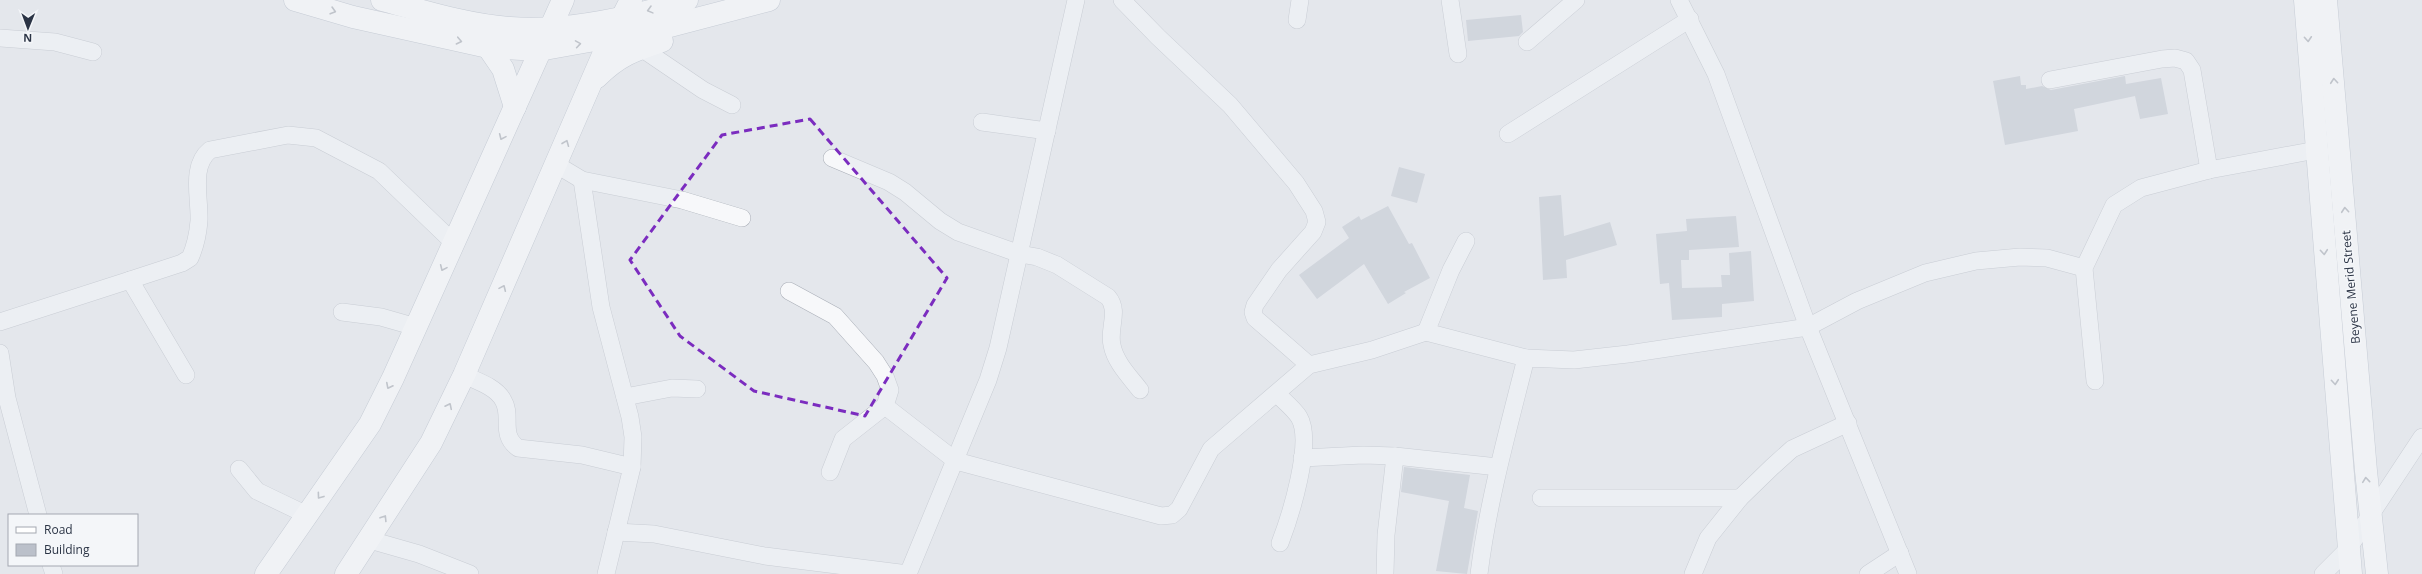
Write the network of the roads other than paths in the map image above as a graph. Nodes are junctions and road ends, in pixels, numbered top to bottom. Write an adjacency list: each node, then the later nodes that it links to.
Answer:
1 (295, 0): 24 (main road, one-way to 24)
2 (382, 0): 19 (main road)
3 (555, 0): 19 (main road)
4 (563, 0): 20 (main road)
5 (687, 0): 15 (main road, one-way to 15)
6 (769, 0): 16 (main road)
7 (1076, 0): 34 (street)
8 (1122, 0): 55 (street)
9 (1300, 0): 18 (street)
10 (1450, 0): 28 (street)
11 (1576, 0): 23 (street)
12 (1679, 0): 17 (street)
13 (2305, 0): 36 (main road, Beyene Merid Street, one-way to 36)
14 (2326, 0): 77 (main road, Beyene Merid Street, one-way to 14)
15 (627, 8): 20 (main road); 22 (main road)
16 (733, 10): 22 (main road); 25 (main road)
17 (1690, 19): 35 (street); 51 (street)
18 (1298, 20)
19 (509, 28): 20 (main road)
20 (549, 29): 26 (main road)
21 (0, 38): 27 (street)
22 (611, 39): 26 (main road, one-way to 22); 30 (main road)
23 (1527, 42)
24 (488, 47): 26 (main road); 32 (main road)
25 (641, 48): 30 (main road); 31 (street)
26 (539, 50): 32 (main road)
27 (93, 52)
28 (1458, 54)
29 (2050, 80): 39 (street)
30 (590, 84): 38 (main road, one-way to 30)
31 (732, 105)
32 (515, 107): 43 (main road, one-way to 43)
33 (982, 122): 34 (street)
34 (1047, 131): 44 (street)
35 (1508, 134)
36 (2316, 150): 39 (street); 81 (main road, Beyene Merid Street, one-way to 81)
37 (832, 158): 44 (street)
38 (557, 165): 40 (street); 57 (main road, one-way to 38)
39 (2209, 170): 45 (street)
40 (582, 180): 41 (street); 62 (street)
41 (742, 218)
42 (1466, 241): 52 (street)
43 (454, 243): 46 (street); 50 (main road, one-way to 50)
44 (1020, 254): 60 (street); 68 (street)
45 (2084, 268): 51 (street); 58 (street)
46 (130, 280): 49 (street); 56 (street)
47 (789, 291): 63 (street)
48 (342, 312): 50 (street)
49 (0, 322)
50 (416, 327): 76 (main road, one-way to 76)
51 (1808, 327): 54 (street); 64 (street)
52 (1426, 332): 54 (street); 55 (street)
53 (0, 353): 75 (street)
54 (1526, 358): 70 (street)
55 (1309, 365): 61 (street)
56 (186, 375)
57 (464, 375): 69 (street); 79 (main road, one-way to 57)
58 (2095, 381)
59 (697, 389): 62 (street)
60 (1140, 390)
61 (1277, 394): 67 (street); 68 (street)
62 (625, 398): 69 (street)
63 (885, 406): 68 (street); 72 (street)
64 (1848, 423): 74 (street); 82 (street)
65 (2422, 437): 77 (street)
66 (1395, 456): 67 (street); 70 (street); 88 (street)
67 (1302, 458): 80 (street)
68 (956, 461): 87 (street)
69 (632, 467): 78 (street)
70 (1498, 467): 89 (street)
71 (238, 469): 76 (street)
72 (830, 472)
73 (1541, 498): 74 (street)
74 (1740, 498): 90 (street)
75 (38, 514)
76 (307, 515): 83 (main road)
77 (2371, 517): 81 (street); 95 (main road, Beyene Merid Street)
78 (616, 532): 86 (street); 87 (street)
79 (370, 540): 84 (main road); 85 (street)
80 (1280, 543)
81 (2348, 550): 93 (street); 94 (main road, Beyene Merid Street)
82 (1900, 553): 91 (street); 92 (street)
83 (266, 574)
84 (346, 574)
85 (470, 574)
86 (606, 574)
87 (908, 574)
88 (1385, 574)
89 (1479, 574)
90 (1693, 574)
91 (1868, 574)
92 (1908, 574)
93 (2323, 574)
94 (2351, 574)
95 (2377, 574)

